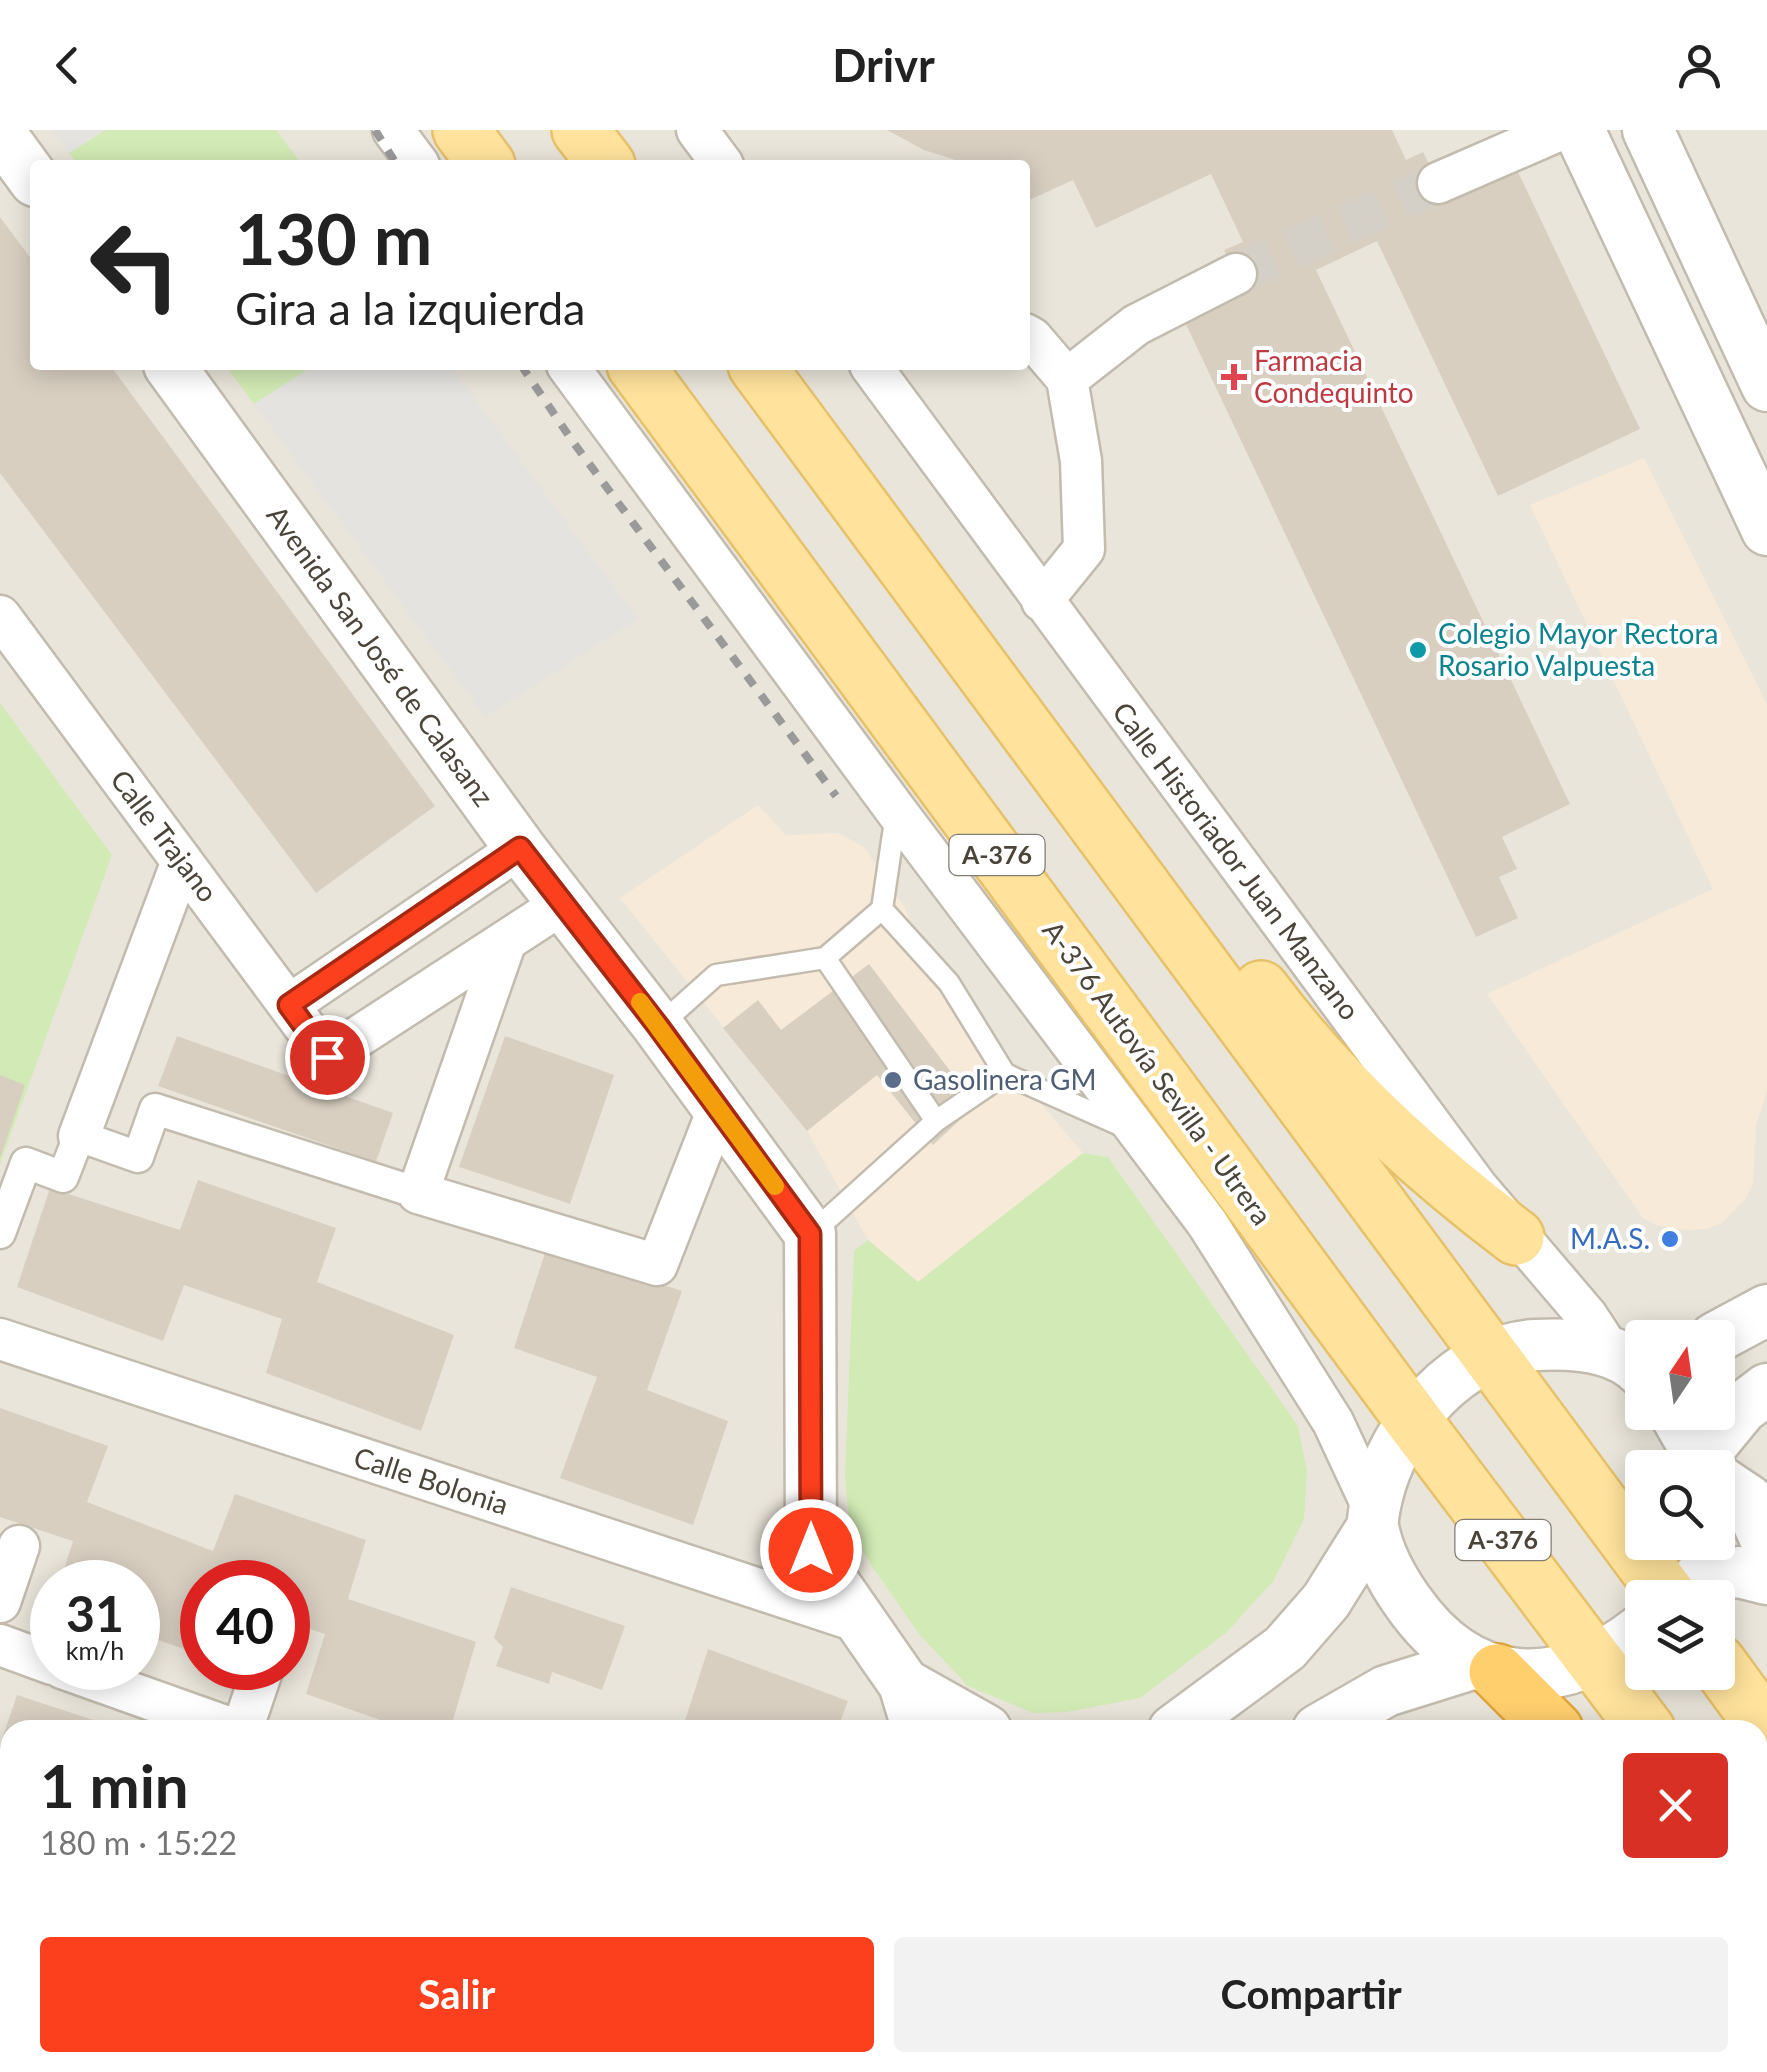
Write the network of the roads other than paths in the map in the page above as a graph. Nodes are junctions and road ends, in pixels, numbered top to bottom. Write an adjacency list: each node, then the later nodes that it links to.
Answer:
1 (393, 130): 9 (street)
2 (461, 130): 10 (main road)
3 (580, 130): 11 (main road)
4 (697, 130): 12 (street)
5 (1560, 130): 14 (street)
6 (1579, 130): 24 (street)
7 (1648, 130): 23 (street)
8 (0, 133): 13 (street)
9 (415, 160)
10 (483, 160)
11 (602, 160)
12 (719, 160)
13 (30, 174)
14 (1438, 183)
15 (1236, 274): 22 (street)
16 (1030, 337): 22 (street)
17 (173, 370): 29 (street, Avenida San José de Calasanz)
18 (571, 370): 28 (street)
19 (639, 370): 53 (main road, A-376 Autovía Sevilla - Utrera / A-376)
20 (760, 370): 27 (main road)
21 (874, 370): 25 (street, Calle Historiador Juan Manzano)
22 (1067, 379): 25 (street)
23 (1767, 386)
24 (1767, 530)
25 (1042, 600): 45 (street, Calle Historiador Juan Manzano)
26 (0, 616): 30 (street, Calle Trajano)
27 (945, 617): 45 (main road); 50 (main road)
28 (897, 812): 32 (lane); 40 (street)
29 (520, 848): 31 (street, Avenida San José de Calasanz); 35 (street)
30 (182, 862): 35 (street, Calle Trajano); 41 (street)
31 (564, 903): 33 (street); 36 (street, Avenida San José de Calasanz)
32 (882, 910): 34 (lane); 37 (lane)
33 (506, 940): 35 (street, Calle Trajano); 42 (street)
34 (825, 958): 36 (lane); 39 (lane)
35 (289, 1005)
36 (658, 1026): 38 (street, Avenida San José de Calasanz)
37 (1005, 1074): 39 (lane); 40 (lane)
38 (718, 1109): 42 (street); 44 (street, Avenida San José de Calasanz)
39 (936, 1121): 44 (lane)
40 (1142, 1134): 56 (street)
41 (79, 1136): 42 (street); 43 (street)
42 (418, 1193)
43 (0, 1233)
44 (810, 1234): 62 (street)
45 (1516, 1236): 49 (street, Calle Historiador Juan Manzano)
46 (1767, 1310): 47 (street)
47 (1735, 1327)
48 (0, 1339): 62 (street, Calle Bolonia)
49 (1625, 1355)
50 (1490, 1356): 51 (street); 53 (street); 59 (main road)
51 (1625, 1361)
52 (1767, 1389): 54 (street)
53 (1413, 1420): 56 (street); 66 (main road, A-376 Autovía Sevilla - Utrera / A-376)
54 (1718, 1450)
55 (1735, 1490): 57 (street)
56 (1373, 1518): 67 (street); 75 (street)
57 (1767, 1543)
58 (18, 1546): 61 (street)
59 (1689, 1579): 60 (street)
60 (1767, 1580)
61 (0, 1602)
62 (862, 1624): 71 (street)
63 (1625, 1640): 66 (street)
64 (0, 1645): 65 (street)
65 (30, 1656)
66 (1593, 1660): 67 (street); 78 (main road, A-376 Autovía Sevilla - Utrera / A-376)
67 (1485, 1668): 76 (street); 77 (highway)
68 (1735, 1686): 79 (main road)
69 (125, 1690): 72 (street)
70 (254, 1690): 73 (street)
71 (911, 1707): 74 (street)
72 (210, 1720)
73 (243, 1720)
74 (953, 1720)
75 (1188, 1720)
76 (1335, 1720)
77 (1544, 1720)
78 (1639, 1720)
79 (1760, 1720)

